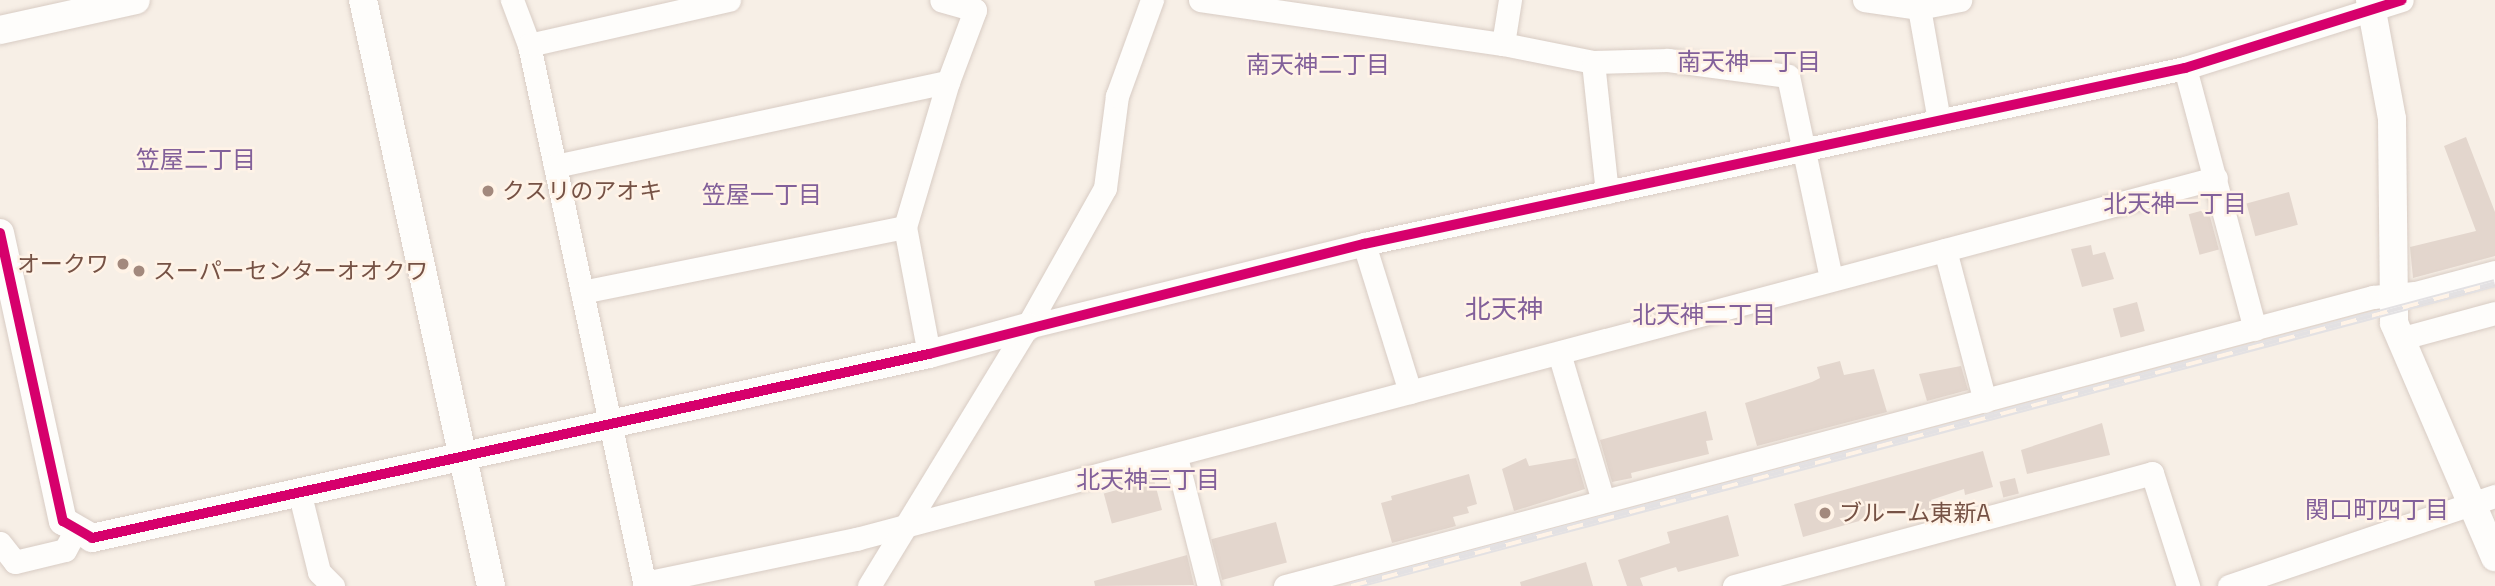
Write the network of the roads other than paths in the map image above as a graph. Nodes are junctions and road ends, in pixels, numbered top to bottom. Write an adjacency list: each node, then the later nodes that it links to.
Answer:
1 (136, 0): 14 (street)
2 (363, 0): 42 (street)
3 (512, 0): 16 (street)
4 (729, 0): 16 (street)
5 (941, 0): 19 (street)
6 (1152, 0): 34 (street)
7 (1200, 0): 15 (street)
8 (1510, 0): 15 (street)
9 (1864, 0): 13 (street)
10 (1959, 0): 13 (street)
11 (2402, 0): 12 (street)
12 (2371, 5): 18 (street); 32 (street)
13 (1919, 8): 20 (street)
14 (0, 30)
15 (1503, 44): 17 (street)
16 (528, 45): 22 (street)
17 (1593, 62): 21 (street); 24 (street)
18 (2185, 68): 20 (street); 23 (street)
19 (948, 82): 22 (street); 25 (street)
20 (1939, 120): 21 (street)
21 (1802, 151): 24 (street); 30 (street)
22 (555, 166): 31 (street)
23 (2216, 178): 28 (street); 35 (street)
24 (1607, 192): 27 (street)
25 (905, 227): 31 (street); 38 (street)
26 (0, 233): 48 (street)
27 (1364, 244): 34 (street); 39 (street)
28 (1945, 250): 30 (street); 40 (street)
29 (2495, 272): 32 (street)
30 (1832, 279): 37 (street)
31 (582, 292): 41 (street)
32 (2391, 298): 35 (street); 36 (street)
33 (2495, 313): 36 (street)
34 (1027, 327): 38 (street); 47 (street)
35 (2255, 329): 40 (street)
36 (2399, 339): 45 (street)
37 (1559, 353): 39 (street); 46 (street)
38 (929, 354): 41 (street)
39 (1410, 392): 43 (street)
40 (1985, 401): 46 (street)
41 (611, 423): 42 (street); 51 (street)
42 (461, 455): 44 (street); 54 (street)
43 (1176, 457): 47 (street); 56 (street)
44 (299, 491): 48 (street); 53 (street)
45 (2482, 500): 50 (street); 59 (street)
46 (1603, 501): 57 (street)
47 (907, 525): 51 (street); 55 (street)
48 (76, 528): 49 (street)
49 (0, 543)
50 (2495, 557)
51 (645, 585)
52 (1743, 585): 58 (street)
53 (333, 586)
54 (491, 586)
55 (869, 586)
56 (1209, 586)
57 (1285, 586)
58 (2188, 586)
59 (2229, 586)

